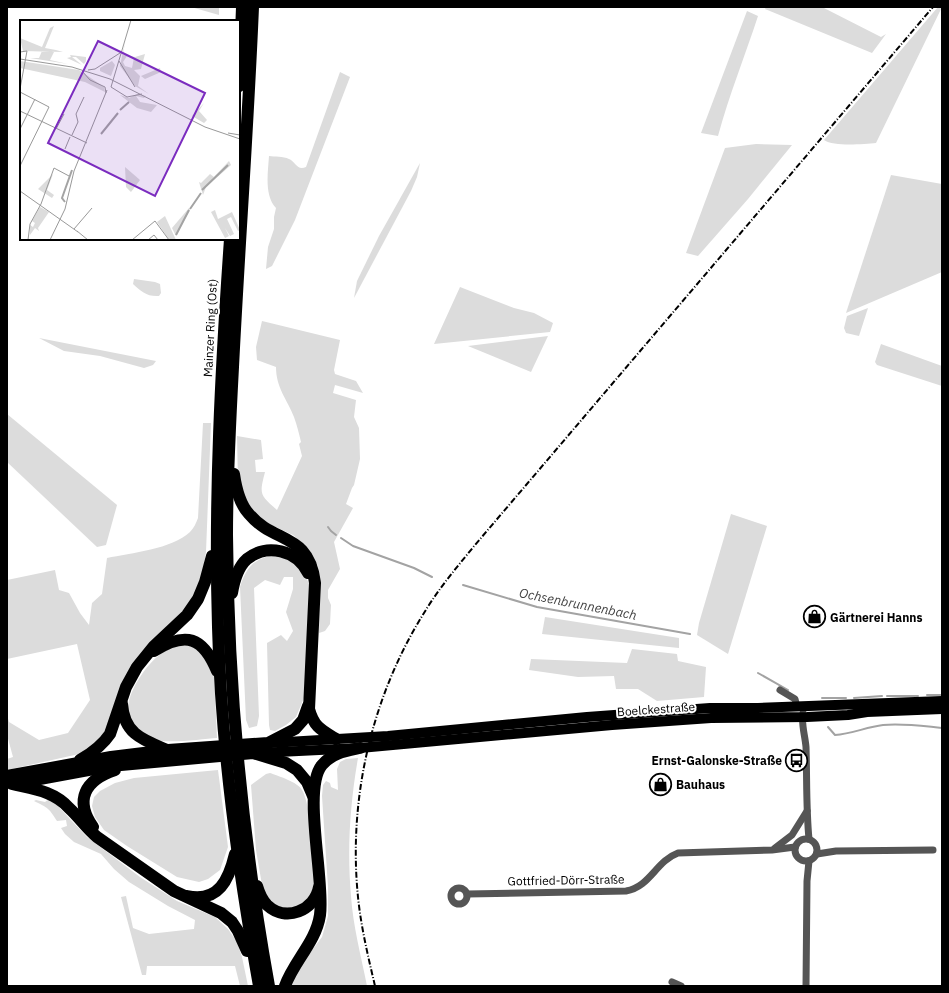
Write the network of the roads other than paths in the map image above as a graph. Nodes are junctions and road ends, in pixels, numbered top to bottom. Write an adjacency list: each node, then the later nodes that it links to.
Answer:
1 (242, 7): 3 (highway)
2 (253, 7): 5 (highway)
3 (240, 60)
4 (230, 240): 6 (highway, Mainzer Ring (Ost))
5 (229, 439): 7 (highway); 8 (highway)
6 (216, 533): 9 (highway); 10 (highway)
7 (314, 597): 8 (highway); 14 (highway)
8 (229, 626): 17 (highway)
9 (144, 658): 10 (highway); 12 (highway)
10 (220, 677): 17 (highway)
11 (780, 690): 16 (street)
12 (122, 698): 21 (highway); 23 (highway)
13 (942, 701): 16 (main road, Boelckestraße)
14 (308, 704): 18 (highway); 19 (highway)
15 (942, 709): 16 (main road, Boelckestraße)
16 (803, 712): 20 (main road, Boelckestraße); 20 (main road, Boelckestraße); 28 (street)
17 (229, 731): 25 (highway)
18 (336, 739): 19 (main road); 20 (main road)
19 (268, 743): 21 (highway)
20 (365, 744): 22 (main road); 27 (highway)
21 (168, 750): 23 (highway)
22 (253, 753): 24 (highway); 27 (highway)
23 (76, 762): 26 (highway)
24 (137, 763): 26 (highway); 30 (highway)
25 (233, 771): 31 (highway); 36 (highway)
26 (9, 782): 30 (highway)
27 (314, 796): 38 (highway)
28 (807, 811): 29 (street); 32 (street)
29 (806, 839): 33 (street); 35 (street)
30 (108, 845): 40 (highway)
31 (236, 847): 40 (highway); 42 (highway)
32 (772, 850): 33 (street, Gottfried-Dörr-Straße); 39 (street, Gottfried-Dörr-Straße)
33 (795, 850): 37 (street)
34 (933, 850): 35 (street)
35 (817, 851): 37 (street)
36 (248, 854): 38 (highway); 43 (highway)
37 (806, 861): 46 (street)
38 (320, 881): 44 (highway)
39 (467, 894)
40 (182, 895): 42 (highway)
41 (672, 982): 45 (street)
42 (258, 986)
43 (269, 986)
44 (285, 986)
45 (681, 986)
46 (806, 986)

